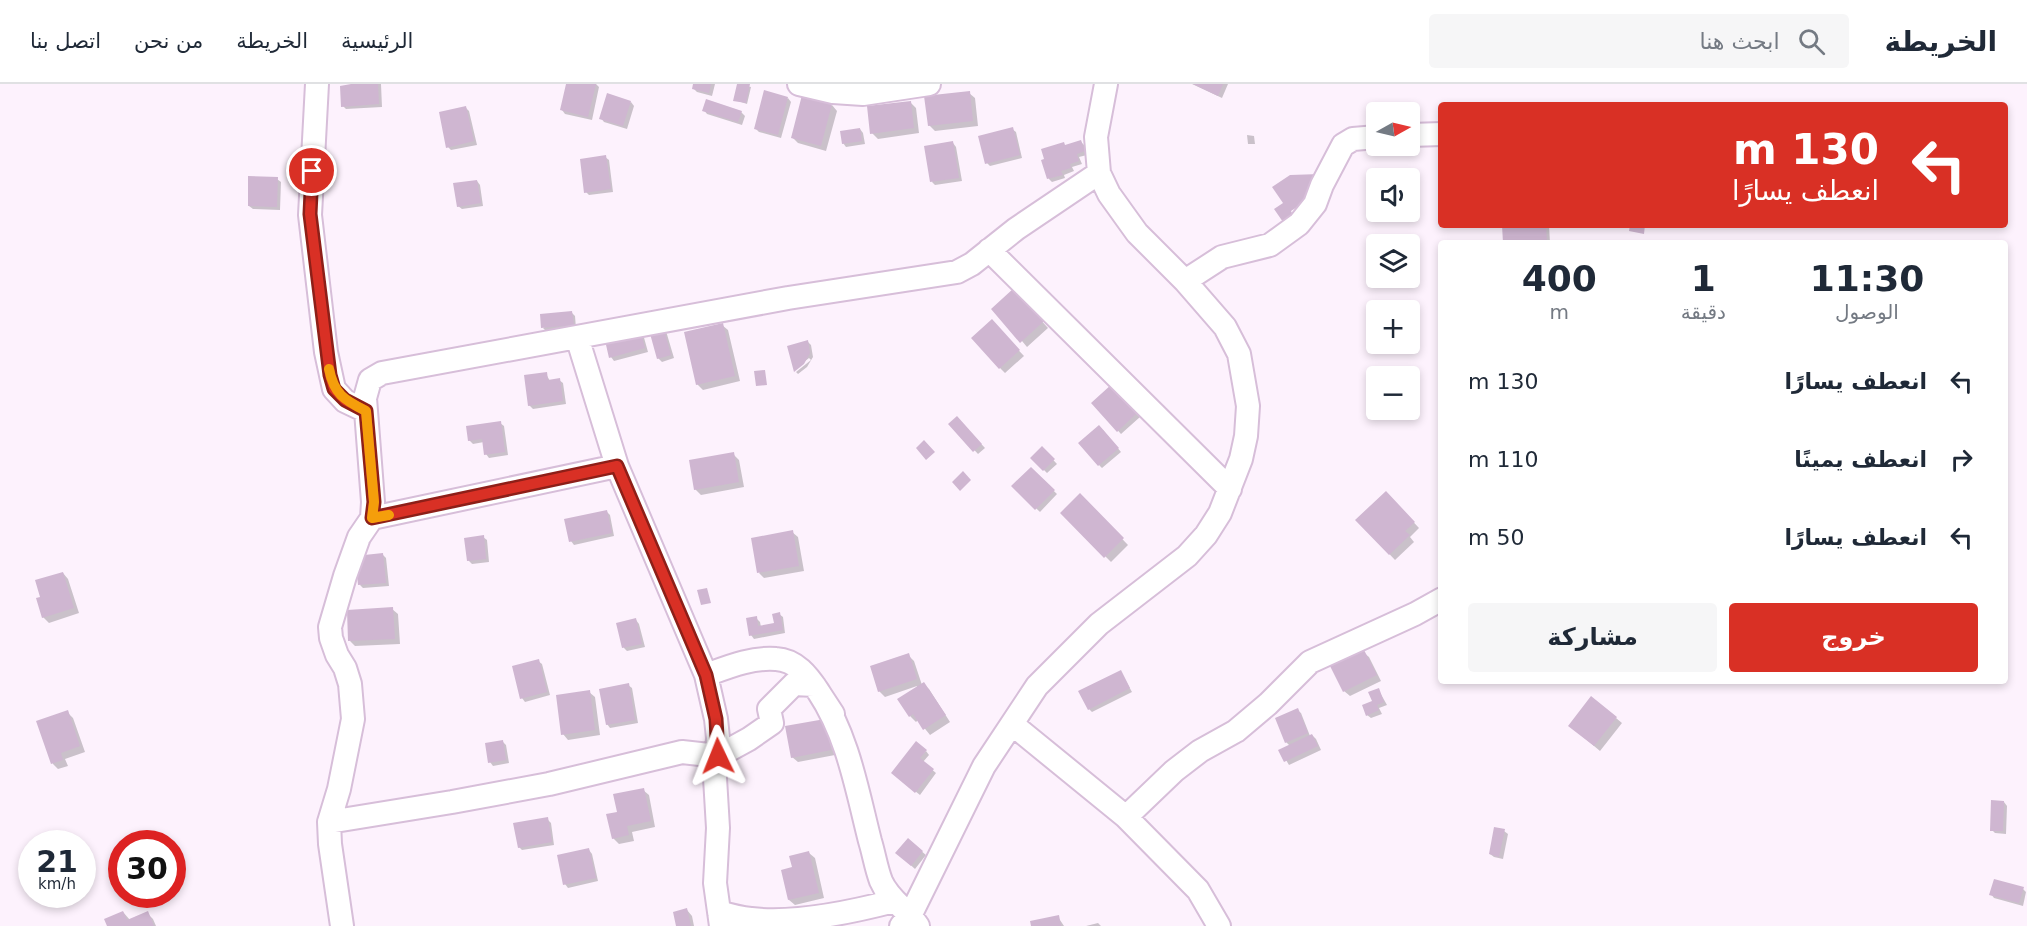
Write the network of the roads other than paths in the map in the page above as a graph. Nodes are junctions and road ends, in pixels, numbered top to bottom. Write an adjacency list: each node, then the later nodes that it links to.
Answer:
1 (317, 84): 12 (street)
2 (799, 84): 3 (street)
3 (929, 84)
4 (1106, 84): 8 (street)
5 (1438, 134): 6 (street)
6 (1420, 135)
7 (1366, 138): 10 (street)
8 (1099, 173): 9 (street); 10 (street)
9 (989, 250): 11 (street); 14 (street)
10 (1185, 281): 14 (street)
11 (577, 337): 12 (street); 13 (street)
12 (366, 411): 15 (street)
13 (617, 466): 15 (street); 17 (street)
14 (1230, 489): 19 (street)
15 (372, 518): 22 (street)
16 (1438, 601): 21 (street)
17 (706, 675): 18 (street); 20 (street)
18 (833, 714): 20 (street); 23 (street)
19 (1012, 724): 21 (street); 23 (street)
20 (718, 756): 22 (street); 24 (street)
21 (1126, 817): 26 (street)
22 (329, 822): 25 (street)
23 (906, 917): 24 (street)
24 (720, 919)
25 (342, 926)
26 (1219, 926)

